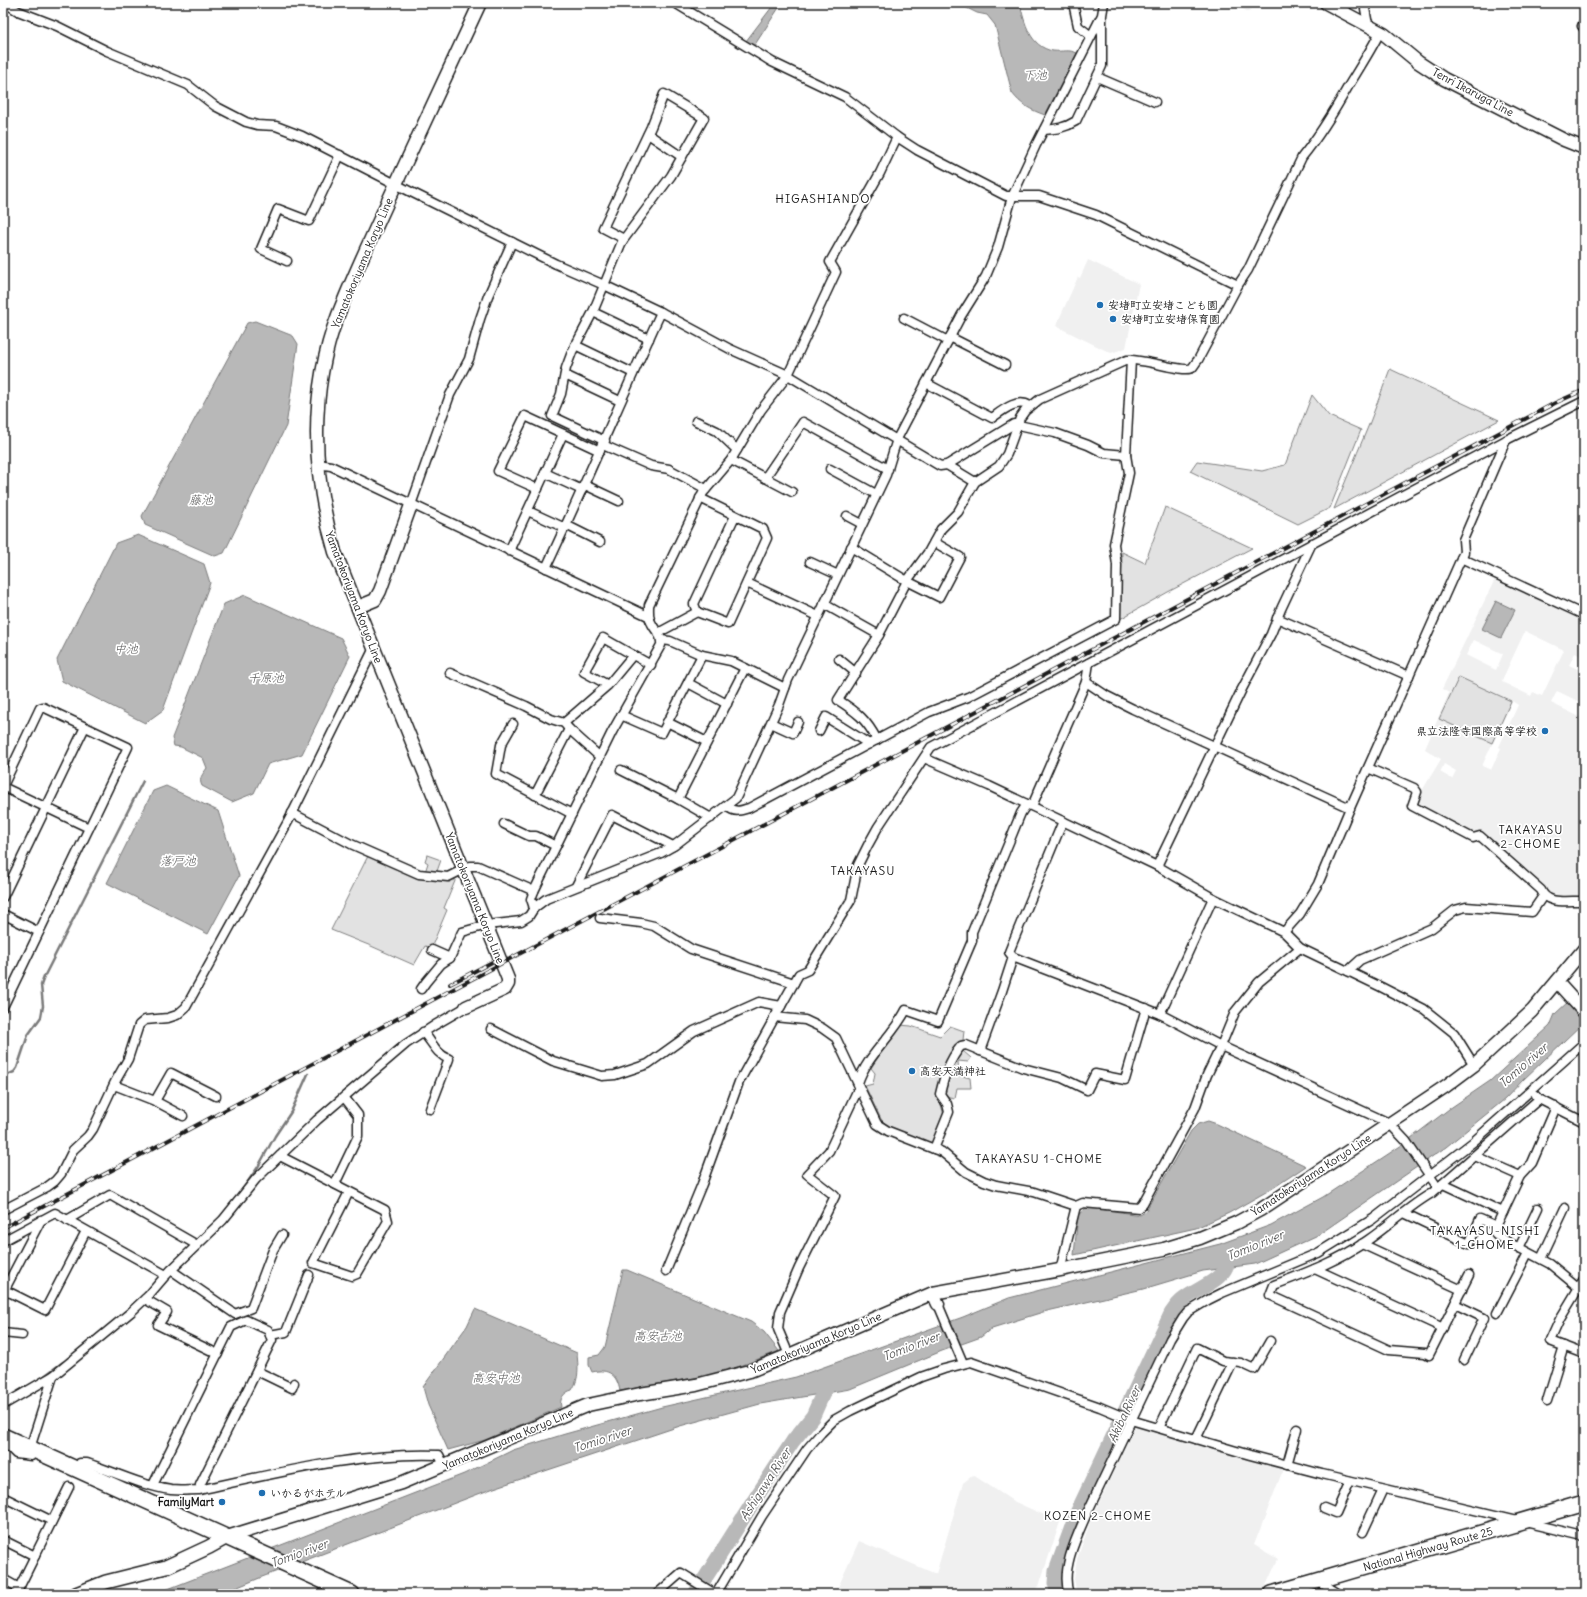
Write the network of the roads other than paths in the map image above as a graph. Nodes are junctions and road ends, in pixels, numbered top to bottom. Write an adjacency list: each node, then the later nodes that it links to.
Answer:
1 (4, 3): 20 (street)
2 (480, 3): 22 (main road, Yamatokoriyama Koryo Line)
3 (675, 3): 18 (street)
4 (1073, 3): 13 (street)
5 (1104, 3): 8 (street)
6 (1326, 3): 10 (main road, Tenri Ikaruga Line)
7 (1364, 3): 10 (street)
8 (1102, 15): 13 (street); 14 (street)
9 (1584, 22): 11 (street)
10 (1368, 25): 12 (main road, Tenri Ikaruga Line)
11 (1584, 28)
12 (1380, 32): 19 (main road, Tenri Ikaruga Line); 28 (street)
13 (1091, 36): 16 (street)
14 (1097, 77): 15 (street); 16 (street)
15 (1155, 102)
16 (1044, 130): 23 (street)
17 (648, 134): 21 (street); 21 (street); 24 (street)
18 (897, 137): 23 (street); 39 (street)
19 (1584, 148)
20 (340, 155): 22 (street); 26 (street)
21 (682, 157): 24 (street)
22 (396, 184): 25 (street); 53 (main road, Yamatokoriyama Koryo Line)
23 (1012, 197): 28 (street); 33 (street)
24 (624, 239): 27 (street)
25 (512, 242): 27 (street); 67 (street)
26 (287, 261)
27 (604, 285): 29 (street); 30 (street)
28 (1238, 285): 35 (street)
29 (593, 312): 32 (street); 34 (street)
30 (661, 312): 32 (street); 39 (street)
31 (904, 318): 33 (street)
32 (649, 339): 37 (street)
33 (949, 339): 36 (street); 40 (street)
34 (575, 345): 37 (street); 38 (street)
35 (1131, 360): 43 (street); 51 (street)
36 (1005, 364)
37 (633, 373): 41 (street)
38 (565, 375): 41 (street); 49 (street)
39 (788, 375): 47 (street); 50 (street)
40 (926, 383): 43 (street); 47 (street)
41 (620, 401): 49 (street)
42 (1584, 401): 48 (street)
43 (1030, 406): 45 (street)
44 (696, 421): 50 (street)
45 (1018, 426): 51 (street); 54 (street); 59 (street)
46 (563, 434): 49 (street); 57 (street); 61 (street)
47 (897, 439): 54 (street); 56 (street)
48 (1506, 440): 75 (street); 78 (street)
49 (603, 446): 60 (street); 62 (street)
50 (737, 450): 52 (street)
51 (1126, 455): 116 (street)
52 (731, 460): 58 (street); 62 (street)
53 (318, 464): 67 (street); 85 (main road, Yamatokoriyama Koryo Line)
54 (948, 465): 59 (street)
55 (830, 469): 64 (street)
56 (888, 469): 58 (street); 64 (street)
57 (545, 472): 60 (street); 61 (street)
58 (766, 478): 63 (street)
59 (974, 482): 74 (street)
60 (584, 487): 66 (street); 72 (street)
61 (538, 489): 68 (street)
62 (706, 489): 65 (street)
63 (792, 492)
64 (876, 494): 71 (street)
65 (700, 498): 69 (street); 88 (street)
66 (619, 501)
67 (411, 505): 77 (street); 85 (main road)
68 (528, 511): 72 (street); 77 (street)
69 (735, 516): 83 (street); 86 (street)
70 (847, 516): 71 (street)
71 (862, 524): 76 (street)
72 (566, 527): 73 (street); 80 (street)
73 (600, 542)
74 (934, 542): 82 (street); 82 (street)
75 (1312, 543): 90 (street); 97 (street)
76 (851, 547): 81 (street); 82 (street)
77 (509, 551): 80 (street)
78 (1461, 558): 87 (street); 102 (street)
79 (810, 562): 81 (street)
80 (546, 568): 88 (street)
81 (838, 575): 84 (street)
82 (907, 581): 91 (street)
83 (747, 584): 86 (street); 89 (street)
84 (824, 604): 89 (street); 91 (street)
85 (358, 607): 93 (main road, Yamatokoriyama Koryo Line)
86 (697, 612): 92 (street)
87 (1584, 615)
88 (648, 616): 92 (street)
89 (818, 616): 106 (street)
90 (1277, 618): 102 (street); 119 (street)
91 (879, 635): 101 (street)
92 (660, 636): 95 (street); 98 (street)
93 (374, 648): 131 (street); 140 (main road, Yamatokoriyama Koryo Line)
94 (632, 656): 98 (street); 105 (street); 105 (street)
95 (702, 656): 99 (street); 104 (street)
96 (839, 659): 101 (street)
97 (1089, 663): 103 (street); 121 (street)
98 (651, 666): 108 (street)
99 (745, 668): 106 (street); 107 (street)
100 (450, 673): 113 (street)
101 (856, 673): 116 (street)
102 (1409, 676): 122 (street)
103 (1086, 682): 119 (street); 127 (street)
104 (688, 683): 107 (street); 109 (street)
105 (608, 685): 113 (street)
106 (785, 688): 110 (street)
107 (727, 704): 117 (street)
108 (621, 715): 109 (street); 120 (street)
109 (667, 722): 117 (street)
110 (771, 722): 111 (street); 128 (street)
111 (798, 722)
112 (513, 724): 125 (street)
113 (566, 726): 120 (street); 125 (street)
114 (85, 727): 124 (street); 129 (street); 136 (street)
115 (819, 732): 118 (street)
116 (877, 740): 118 (street)
117 (707, 742): 126 (street)
118 (869, 744): 128 (street)
119 (1214, 747): 130 (street); 139 (street)
120 (600, 757): 132 (street)
121 (924, 758): 127 (street); 159 (street)
122 (1368, 768): 130 (street); 143 (street)
123 (621, 770): 126 (street)
124 (3, 787): 129 (street)
125 (535, 795): 132 (street)
126 (678, 798): 133 (street)
127 (1030, 805): 134 (street); 176 (street)
128 (727, 806): 133 (street)
129 (46, 807): 136 (street); 144 (street)
130 (1350, 808): 152 (street)
131 (292, 813): 140 (street); 175 (street)
132 (572, 814): 137 (street)
133 (711, 818): 138 (street)
134 (1062, 821): 139 (street); 156 (street)
135 (504, 824): 137 (street)
136 (88, 828): 151 (street)
137 (556, 846): 142 (street)
138 (673, 846): 141 (street); 141 (street)
139 (1156, 866): 145 (street)
140 (464, 870): 142 (street); 150 (main road, Yamatokoriyama Koryo Line)
141 (576, 886): 147 (street)
142 (534, 891): 147 (street)
143 (1543, 896): 146 (street); 158 (street)
144 (3, 897)
145 (1213, 898): 152 (street); 167 (street)
146 (1584, 901)
147 (534, 908): 150 (street)
148 (3, 914): 151 (street)
149 (600, 918): 159 (street)
150 (486, 925): 157 (street); 162 (main road, Yamatokoriyama Koryo Line)
151 (39, 932): 164 (street)
152 (1284, 932): 153 (street)
153 (1300, 948): 158 (street); 172 (street)
154 (432, 950): 157 (street)
155 (1584, 950): 160 (main road, Yamatokoriyama Koryo Line)
156 (1013, 957): 165 (street); 173 (street)
157 (450, 958): 161 (street)
158 (1348, 971): 174 (street)
159 (794, 983): 163 (street)
160 (1559, 984): 166 (main road); 174 (main road, Yamatokoriyama Koryo Line)
161 (421, 989)
162 (466, 1006): 170 (street)
163 (781, 1006): 168 (street); 169 (street)
164 (3, 1007)
165 (1146, 1008): 167 (street); 173 (street)
166 (1584, 1012)
167 (1160, 1014): 172 (street)
168 (774, 1018): 176 (street); 214 (street)
169 (491, 1029)
170 (423, 1032): 179 (street); 183 (street)
171 (1584, 1043): 177 (street)
172 (1221, 1046): 186 (street); 195 (street)
173 (980, 1050): 187 (street)
174 (1474, 1065): 186 (main road, Yamatokoriyama Koryo Line)
175 (114, 1084): 181 (street); 198 (street)
176 (858, 1085): 187 (street); 236 (street)
177 (1532, 1091): 180 (street); 190 (street)
178 (216, 1096): 181 (street)
179 (344, 1097): 188 (street); 192 (street)
180 (1539, 1099): 182 (street); 189 (street)
181 (156, 1101): 184 (street)
182 (1556, 1108): 185 (street); 191 (street)
183 (430, 1109)
184 (183, 1116)
185 (1584, 1122)
186 (1389, 1123): 190 (street); 213 (main road, Yamatokoriyama Koryo Line)
187 (934, 1148): 195 (street)
188 (280, 1156): 192 (street); 207 (street)
189 (1475, 1156): 191 (street); 193 (street)
190 (1429, 1174): 193 (street); 245 (street)
191 (1520, 1176): 199 (street)
192 (335, 1184): 194 (street)
193 (1441, 1186): 199 (street); 200 (street)
194 (350, 1192): 194 (street)
195 (1076, 1206): 213 (street)
196 (1538, 1208): 209 (street)
197 (1565, 1208): 211 (street)
198 (3, 1210)
199 (1503, 1212): 203 (street)
200 (1404, 1213): 203 (street); 208 (street)
201 (41, 1220): 202 (street); 206 (street); 221 (street)
202 (67, 1220): 204 (street); 207 (street)
203 (1496, 1226): 209 (street)
204 (86, 1231): 215 (street); 221 (street)
205 (282, 1235): 225 (street)
206 (3, 1240)
207 (195, 1244): 215 (street)
208 (1362, 1244): 212 (street); 220 (street)
209 (1519, 1248): 210 (street)
210 (1528, 1253): 211 (street); 226 (street)
211 (1541, 1259): 219 (street)
212 (1315, 1269): 228 (street); 228 (street)
213 (1060, 1270): 222 (main road, Yamatokoriyama Koryo Line)
214 (666, 1271)
215 (166, 1273): 223 (street); 225 (street)
216 (309, 1275): 231 (street)
217 (1469, 1275): 220 (street)
218 (1584, 1279): 219 (street)
219 (1579, 1288): 233 (street)
220 (1462, 1290): 224 (street)
221 (3, 1291)
222 (936, 1298): 236 (main road, Yamatokoriyama Koryo Line); 239 (street)
223 (145, 1299): 234 (street); 241 (street)
224 (1455, 1304): 228 (street); 237 (street)
225 (240, 1313): 227 (street)
226 (1498, 1313)
227 (244, 1321): 231 (street); 234 (street)
228 (1443, 1328)
229 (3, 1334): 230 (street)
230 (22, 1335)
231 (270, 1335): 240 (street)
232 (1270, 1341): 238 (street)
233 (1564, 1346): 235 (street); 243 (street)
234 (218, 1354): 256 (street)
235 (1584, 1354)
236 (789, 1355): 252 (main road, Yamatokoriyama Koryo Line)
237 (1464, 1360)
238 (1233, 1362): 246 (street); 249 (street)
239 (963, 1363): 245 (street); 273 (street)
240 (257, 1371): 242 (street); 257 (street)
241 (53, 1376): 244 (street); 251 (street)
242 (294, 1383)
243 (1547, 1401)
244 (4, 1403)
245 (1132, 1420): 246 (street); 277 (street)
246 (1158, 1428): 249 (street)
247 (1297, 1429): 253 (street)
248 (3, 1436): 251 (highway)
249 (1196, 1439): 253 (street)
250 (3, 1444): 251 (street)
251 (34, 1450): 254 (highway)
252 (444, 1465): 256 (street); 267 (main road, Yamatokoriyama Koryo Line)
253 (1287, 1465): 255 (street)
254 (77, 1470): 256 (street); 267 (highway)
255 (1350, 1481): 259 (street); 262 (street)
256 (153, 1485)
257 (200, 1485)
258 (69, 1487): 263 (street)
259 (1383, 1489): 264 (street); 265 (street)
260 (3, 1497): 263 (street)
261 (1584, 1503): 264 (highway, National Highway Route 25)
262 (1324, 1508)
263 (52, 1521): 269 (street)
264 (1523, 1521): 266 (street); 271 (highway, National Highway Route 25)
265 (1363, 1532)
266 (1584, 1536)
267 (227, 1537): 274 (main road); 275 (highway)
268 (3, 1540): 269 (street)
269 (35, 1556): 272 (street)
270 (3, 1579): 272 (street)
271 (1318, 1581): 278 (highway, National Highway Route 25); 279 (street)
272 (18, 1591)
273 (714, 1593): 276 (street)
274 (76, 1594)
275 (352, 1594)
276 (657, 1594)
277 (1069, 1594)
278 (1272, 1594)
279 (1338, 1594)

